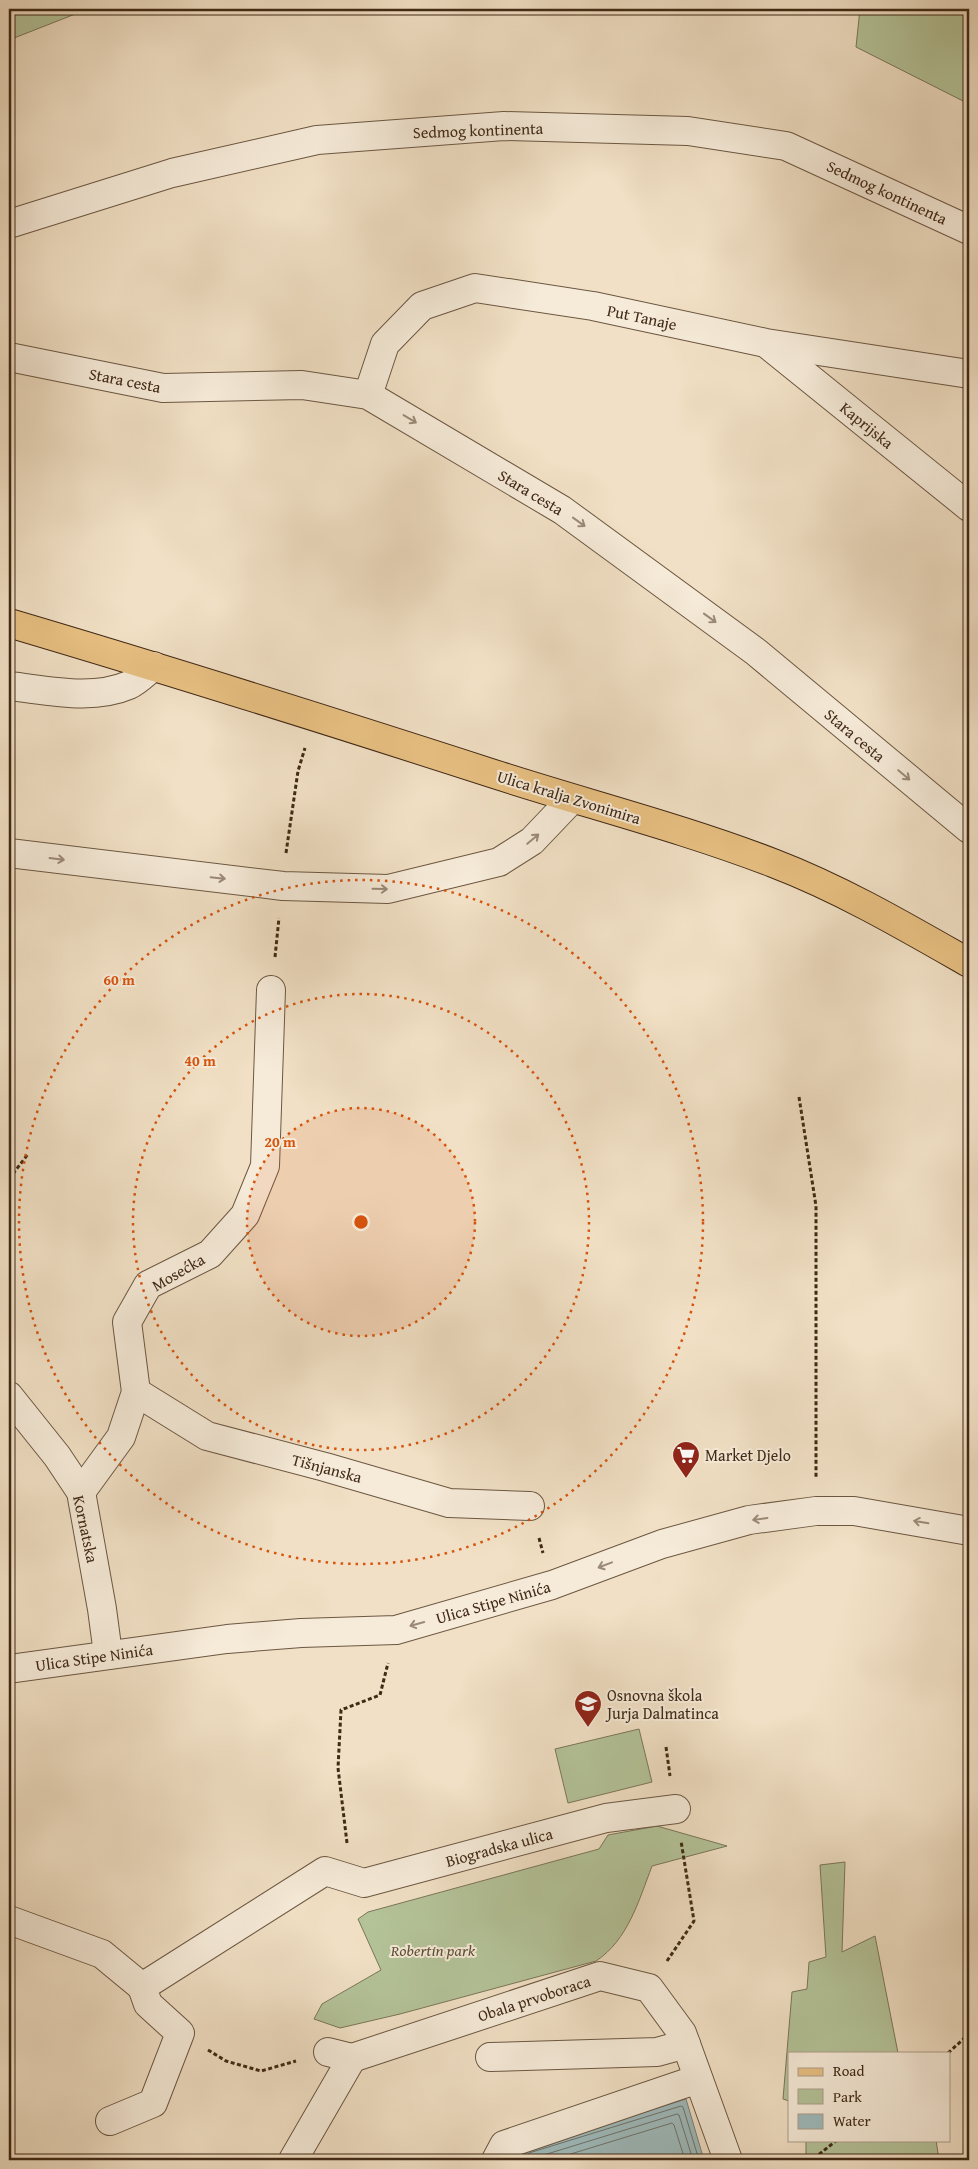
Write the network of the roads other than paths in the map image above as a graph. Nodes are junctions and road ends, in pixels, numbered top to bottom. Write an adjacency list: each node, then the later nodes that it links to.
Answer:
1 (9, 224): 2 (street, Sedmog kontinenta)
2 (969, 230)
3 (766, 343): 5 (street, Put Tanaje); 6 (street, Put Tanaje); 7 (street, Kaprijska)
4 (9, 357): 6 (street, Stara cesta)
5 (969, 374)
6 (368, 394): 12 (street, Stara cesta, one-way to 12)
7 (969, 507)
8 (9, 623): 9 (main road, Ulica kralja Zvonimira)
9 (154, 666): 10 (street); 11 (main road, Ulica kralja Zvonimira)
10 (9, 686)
11 (572, 799): 13 (street, one-way to 11); 14 (main road, Ulica kralja Zvonimira)
12 (969, 829)
13 (9, 853)
14 (969, 963)
15 (271, 990): 16 (street, Mosećka)
16 (136, 1392): 18 (street, Mosećka); 19 (street, Tišnjanska)
17 (9, 1396): 18 (street, Kornatska)
18 (80, 1492): 21 (street, Kornatska)
19 (530, 1506)
20 (969, 1531): 21 (street, Ulica Stipe Ninića, one-way to 21)
21 (108, 1654): 22 (street, Ulica Stipe Ninića)
22 (9, 1668)
23 (676, 1809): 25 (street, Biogradska ulica)
24 (9, 1920): 25 (street)
25 (142, 1987): 29 (street)
26 (686, 2044): 27 (street); 28 (street); 30 (street, Obala prvoboraca)
27 (490, 2057)
28 (698, 2079): 31 (street); 32 (street)
29 (110, 2121)
30 (293, 2160)
31 (496, 2160)
32 (728, 2160)

